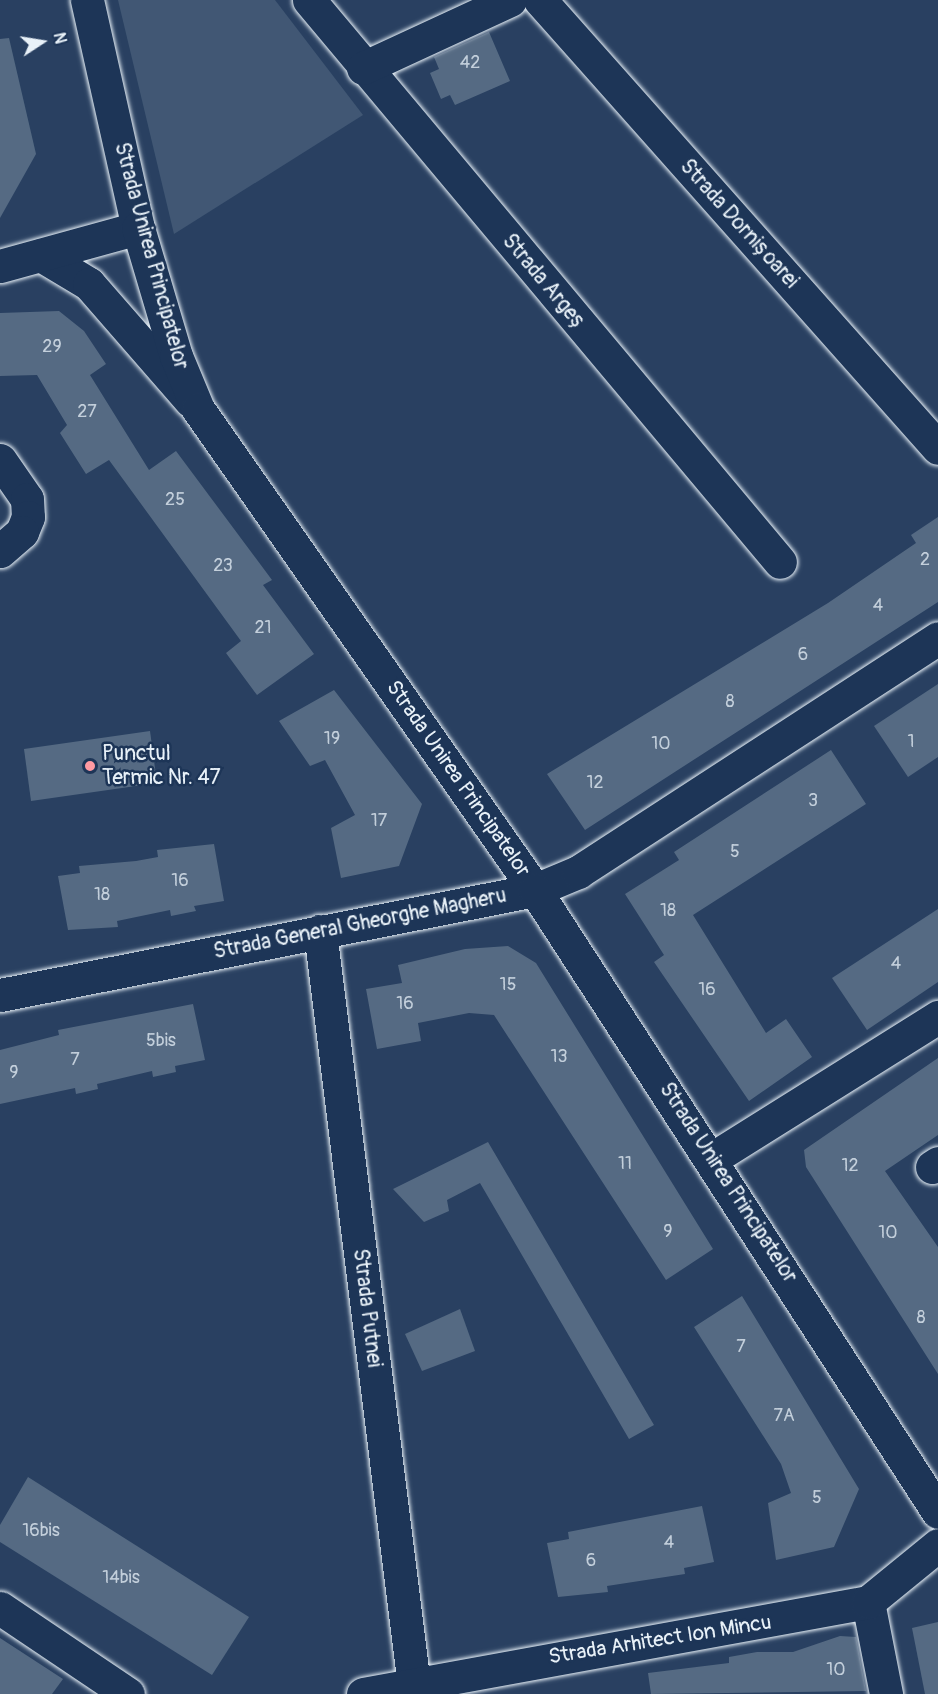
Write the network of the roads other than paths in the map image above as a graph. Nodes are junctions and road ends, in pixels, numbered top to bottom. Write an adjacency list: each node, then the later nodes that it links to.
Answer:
1 (87, 0): 6 (street, Strada Unirea Principatelor)
2 (309, 0): 5 (street, Strada Argeș)
3 (510, 0): 5 (street)
4 (540, 0): 10 (street, Strada Dornișoarei)
5 (363, 68): 13 (street, Strada Argeș)
6 (138, 228): 7 (street); 9 (street, Strada Unirea Principatelor)
7 (41, 255): 8 (street); 9 (street)
8 (0, 266)
9 (198, 409): 15 (street, Strada Unirea Principatelor)
10 (938, 448)
11 (0, 460): 12 (street)
12 (0, 551)
13 (780, 562)
14 (938, 638): 15 (street, Strada General Gheorghe Magheru)
15 (536, 890): 16 (street, Strada General Gheorghe Magheru); 19 (street, Strada Unirea Principatelor)
16 (320, 931): 17 (street, Strada General Gheorghe Magheru); 24 (street, Strada Putnei)
17 (0, 995)
18 (938, 1017): 19 (street)
19 (713, 1158): 20 (street, Strada Unirea Principatelor)
20 (938, 1512)
21 (938, 1545): 22 (street, Strada Arhitect Ion Mincu)
22 (868, 1602): 24 (street, Strada Arhitect Ion Mincu); 27 (street)
23 (0, 1608): 25 (street)
24 (415, 1689): 26 (street, Strada Arhitect Ion Mincu)
25 (128, 1694)
26 (363, 1694)
27 (886, 1694)

